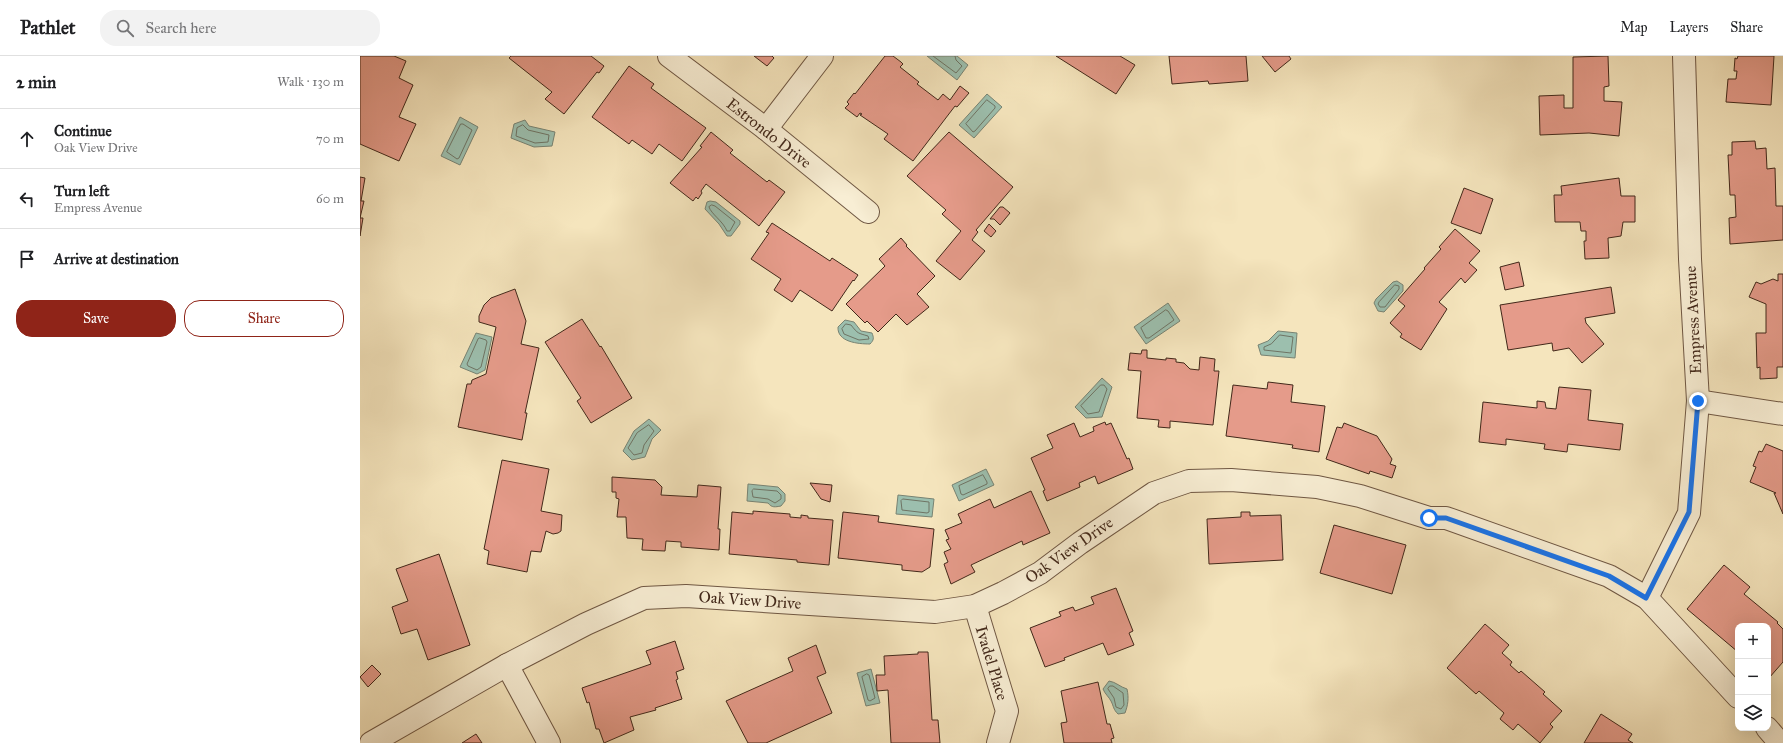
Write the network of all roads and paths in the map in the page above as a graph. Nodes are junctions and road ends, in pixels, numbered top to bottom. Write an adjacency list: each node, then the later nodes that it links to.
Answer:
1 (670, 56): 4 (street, Estrondo Drive)
2 (822, 56): 4 (street)
3 (1684, 56): 6 (street, Empress Avenue)
4 (766, 129): 5 (street, Estrondo Drive)
5 (868, 212)
6 (1698, 401): 7 (street); 8 (street, Empress Avenue)
7 (1783, 414)
8 (1646, 598): 9 (street, Oak View Drive); 11 (street, Oak View Drive)
9 (975, 606): 10 (street, Oak View Drive); 15 (street, Ivadel Place)
10 (506, 665): 13 (street, Oak View Drive); 14 (street)
11 (1736, 695)
12 (1770, 731): 16 (street)
13 (371, 743)
14 (549, 743)
15 (998, 743)
16 (1780, 743)

